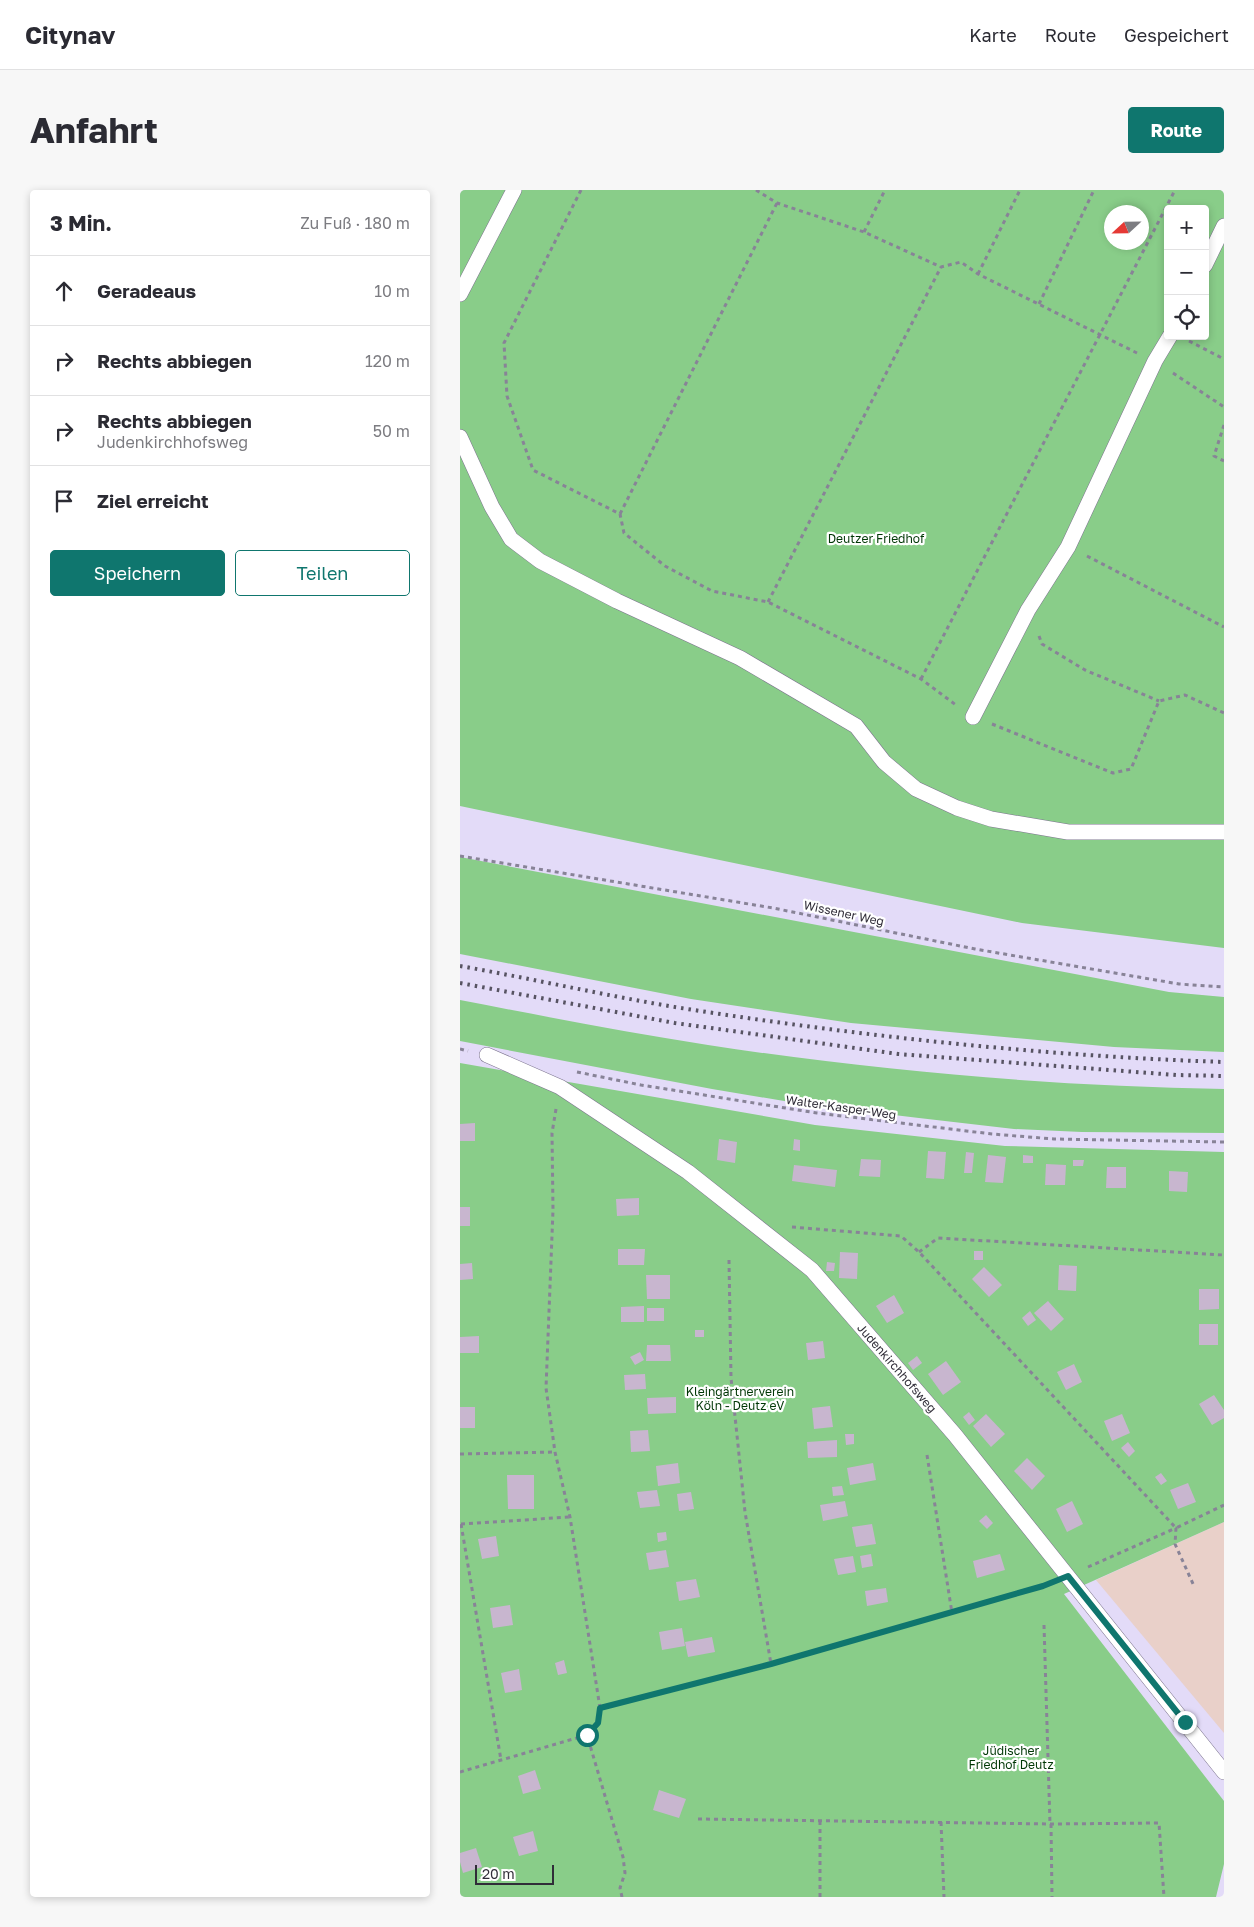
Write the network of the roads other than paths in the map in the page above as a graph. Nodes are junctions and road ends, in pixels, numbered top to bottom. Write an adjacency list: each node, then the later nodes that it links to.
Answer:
1 (514, 190): 4 (lane)
2 (1224, 226): 3 (lane)
3 (1209, 257)
4 (460, 294)
5 (1168, 340): 7 (lane)
6 (460, 437): 8 (lane)
7 (973, 717)
8 (1224, 832)
9 (487, 1054): 10 (lane, Judenkirchhofsweg)
10 (1224, 1772)

